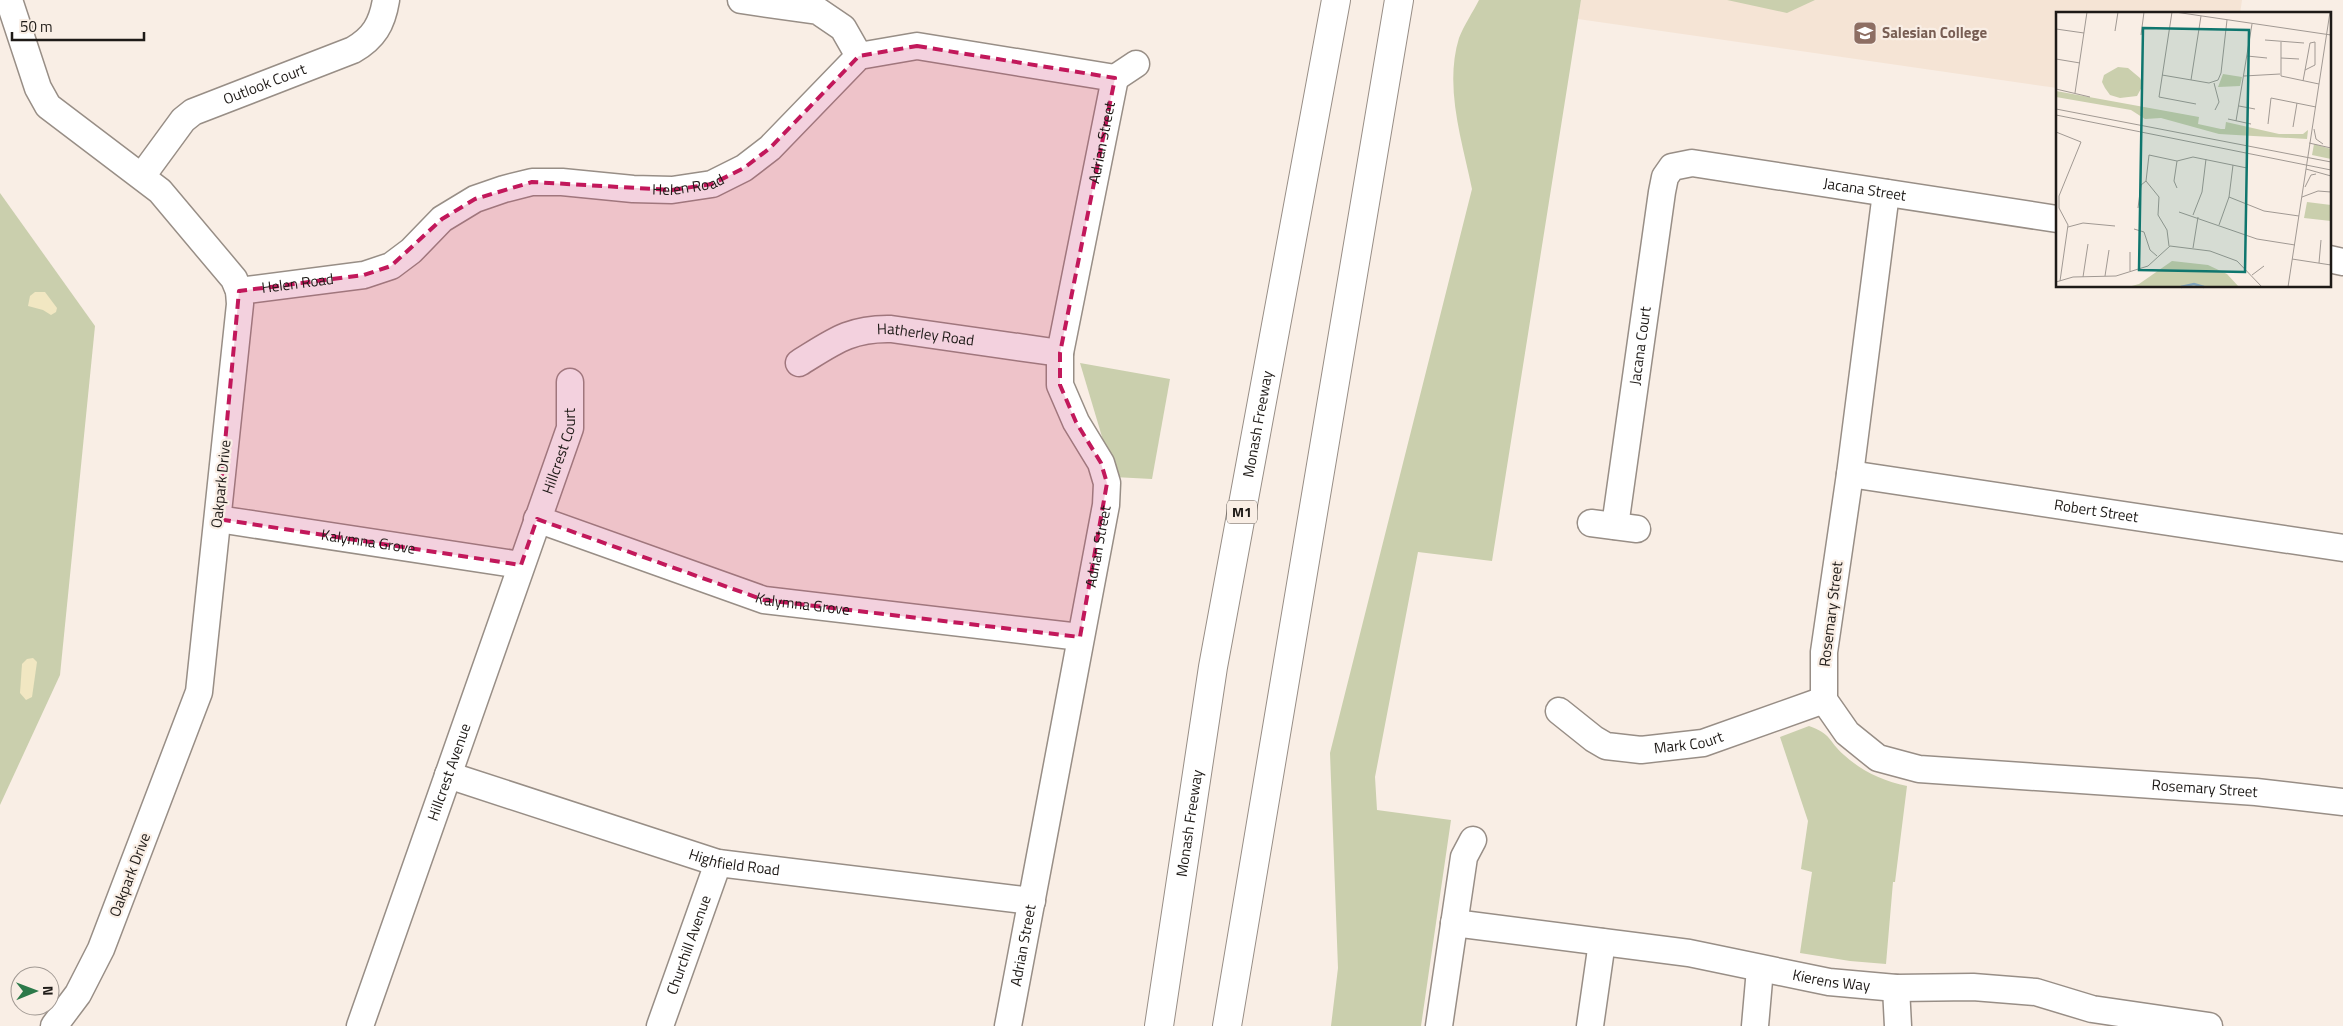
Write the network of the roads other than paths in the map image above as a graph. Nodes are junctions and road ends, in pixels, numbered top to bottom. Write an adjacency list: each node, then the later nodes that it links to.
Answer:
1 (9, 0): 10 (street, Oakpark Drive)
2 (386, 0): 10 (street, Outlook Court)
3 (740, 0): 6 (street)
4 (1336, 0): 42 (highway, Monash Freeway / M1)
5 (1399, 0): 43 (highway)
6 (859, 56): 8 (street); 15 (street, Helen Road)
7 (1136, 64): 8 (street)
8 (1115, 78): 16 (street, Adrian Street)
9 (1672, 167): 11 (street, Jacana Street); 22 (street, Jacana Court)
10 (142, 176): 15 (street, Oakpark Drive)
11 (1886, 193): 12 (street, Jacana Street); 19 (street, Rosemary Street)
12 (2056, 219)
13 (2330, 260): 14 (street)
14 (2343, 262)
15 (239, 291): 20 (street, Oakpark Drive)
16 (1060, 353): 17 (street, Hatherley Road); 25 (street, Adrian Street)
17 (799, 363)
18 (570, 382): 21 (street, Hillcrest Court)
19 (1850, 474): 23 (street, Robert Street); 26 (street, Rosemary Street)
20 (218, 519): 24 (street, Kalymna Grove); 38 (street, Oakpark Drive)
21 (537, 519): 24 (street, Hillcrest Avenue); 25 (street, Kalymna Grove)
22 (1614, 526)
23 (2343, 548)
24 (521, 565): 28 (street, Hillcrest Avenue)
25 (1080, 637): 32 (street, Adrian Street)
26 (1824, 700): 27 (street, Mark Court); 29 (street, Rosemary Street)
27 (1559, 711)
28 (448, 774): 31 (street, Highfield Road); 39 (street, Hillcrest Avenue)
29 (2343, 802)
30 (1473, 840): 33 (street)
31 (718, 863): 32 (street, Highfield Road); 40 (street, Churchill Avenue)
32 (1032, 901): 41 (street, Adrian Street)
33 (1454, 922): 34 (street, Kierens Way); 44 (street)
34 (1602, 942): 35 (street, Kierens Way); 45 (street)
35 (1760, 969): 36 (street, Kierens Way); 46 (street)
36 (1896, 988): 37 (street, Kierens Way); 47 (street)
37 (2092, 1017): 48 (street, Kierens Way)
38 (54, 1026)
39 (360, 1026)
40 (660, 1026)
41 (1008, 1026)
42 (1159, 1026)
43 (1227, 1026)
44 (1439, 1026)
45 (1590, 1026)
46 (1755, 1026)
47 (1898, 1026)
48 (2209, 1026)

